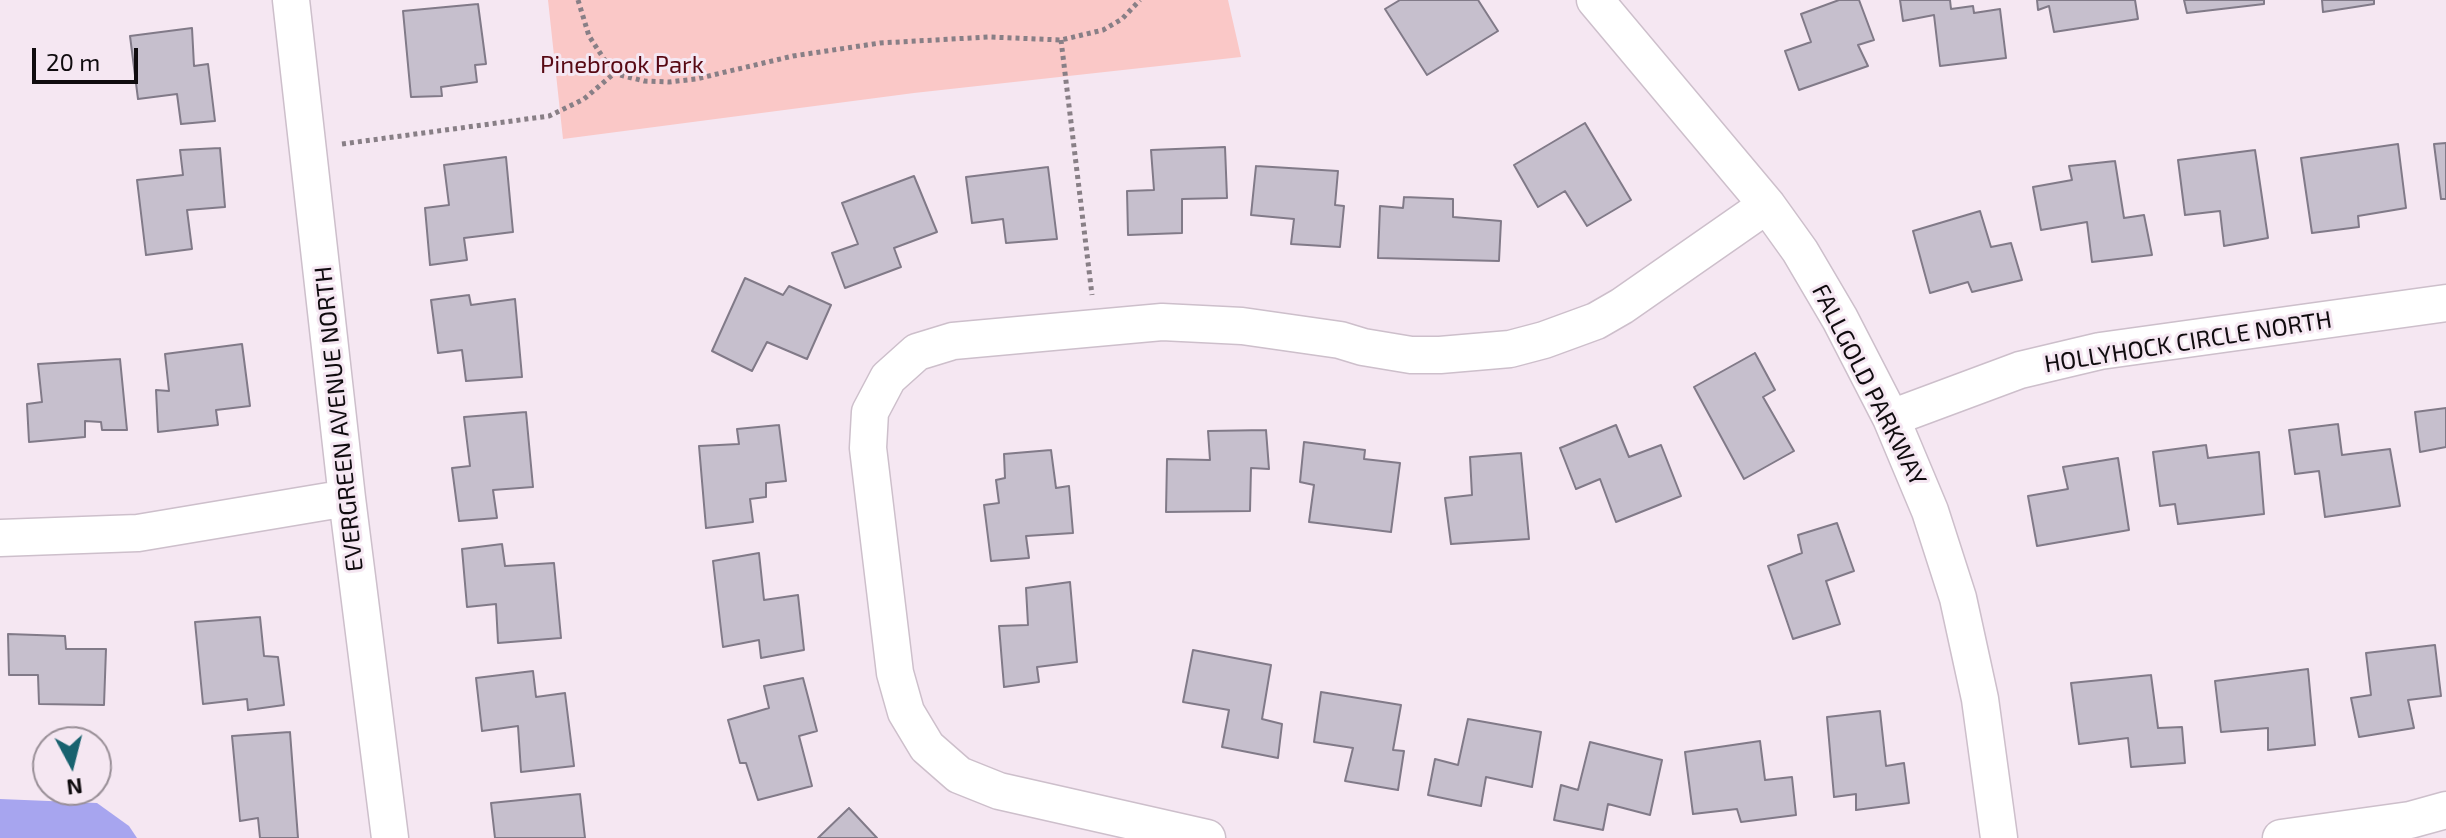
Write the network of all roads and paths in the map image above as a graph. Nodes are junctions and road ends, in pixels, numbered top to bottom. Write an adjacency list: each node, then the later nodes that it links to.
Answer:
1 (291, 0): 7 (street, EVERGREEN AVENUE NORTH)
2 (578, 0): 6 (path)
3 (1140, 0): 5 (path)
4 (1602, 2): 8 (street, FALLGOLD PARKWAY)
5 (1061, 40): 6 (path); 10 (path)
6 (617, 71): 7 (path)
7 (309, 149): 12 (street, EVERGREEN AVENUE NORTH)
8 (1767, 205): 10 (street); 11 (street, FALLGOLD PARKWAY)
9 (2446, 303): 11 (street, HOLLYHOCK CIRCLE NORTH)
10 (1096, 327): 16 (street)
11 (1891, 418): 17 (street, FALLGOLD PARKWAY)
12 (347, 498): 13 (street); 15 (street, EVERGREEN AVENUE NORTH)
13 (0, 538)
14 (2446, 810): 18 (street)
15 (390, 838)
16 (1207, 838)
17 (1999, 838)
18 (2281, 838)

